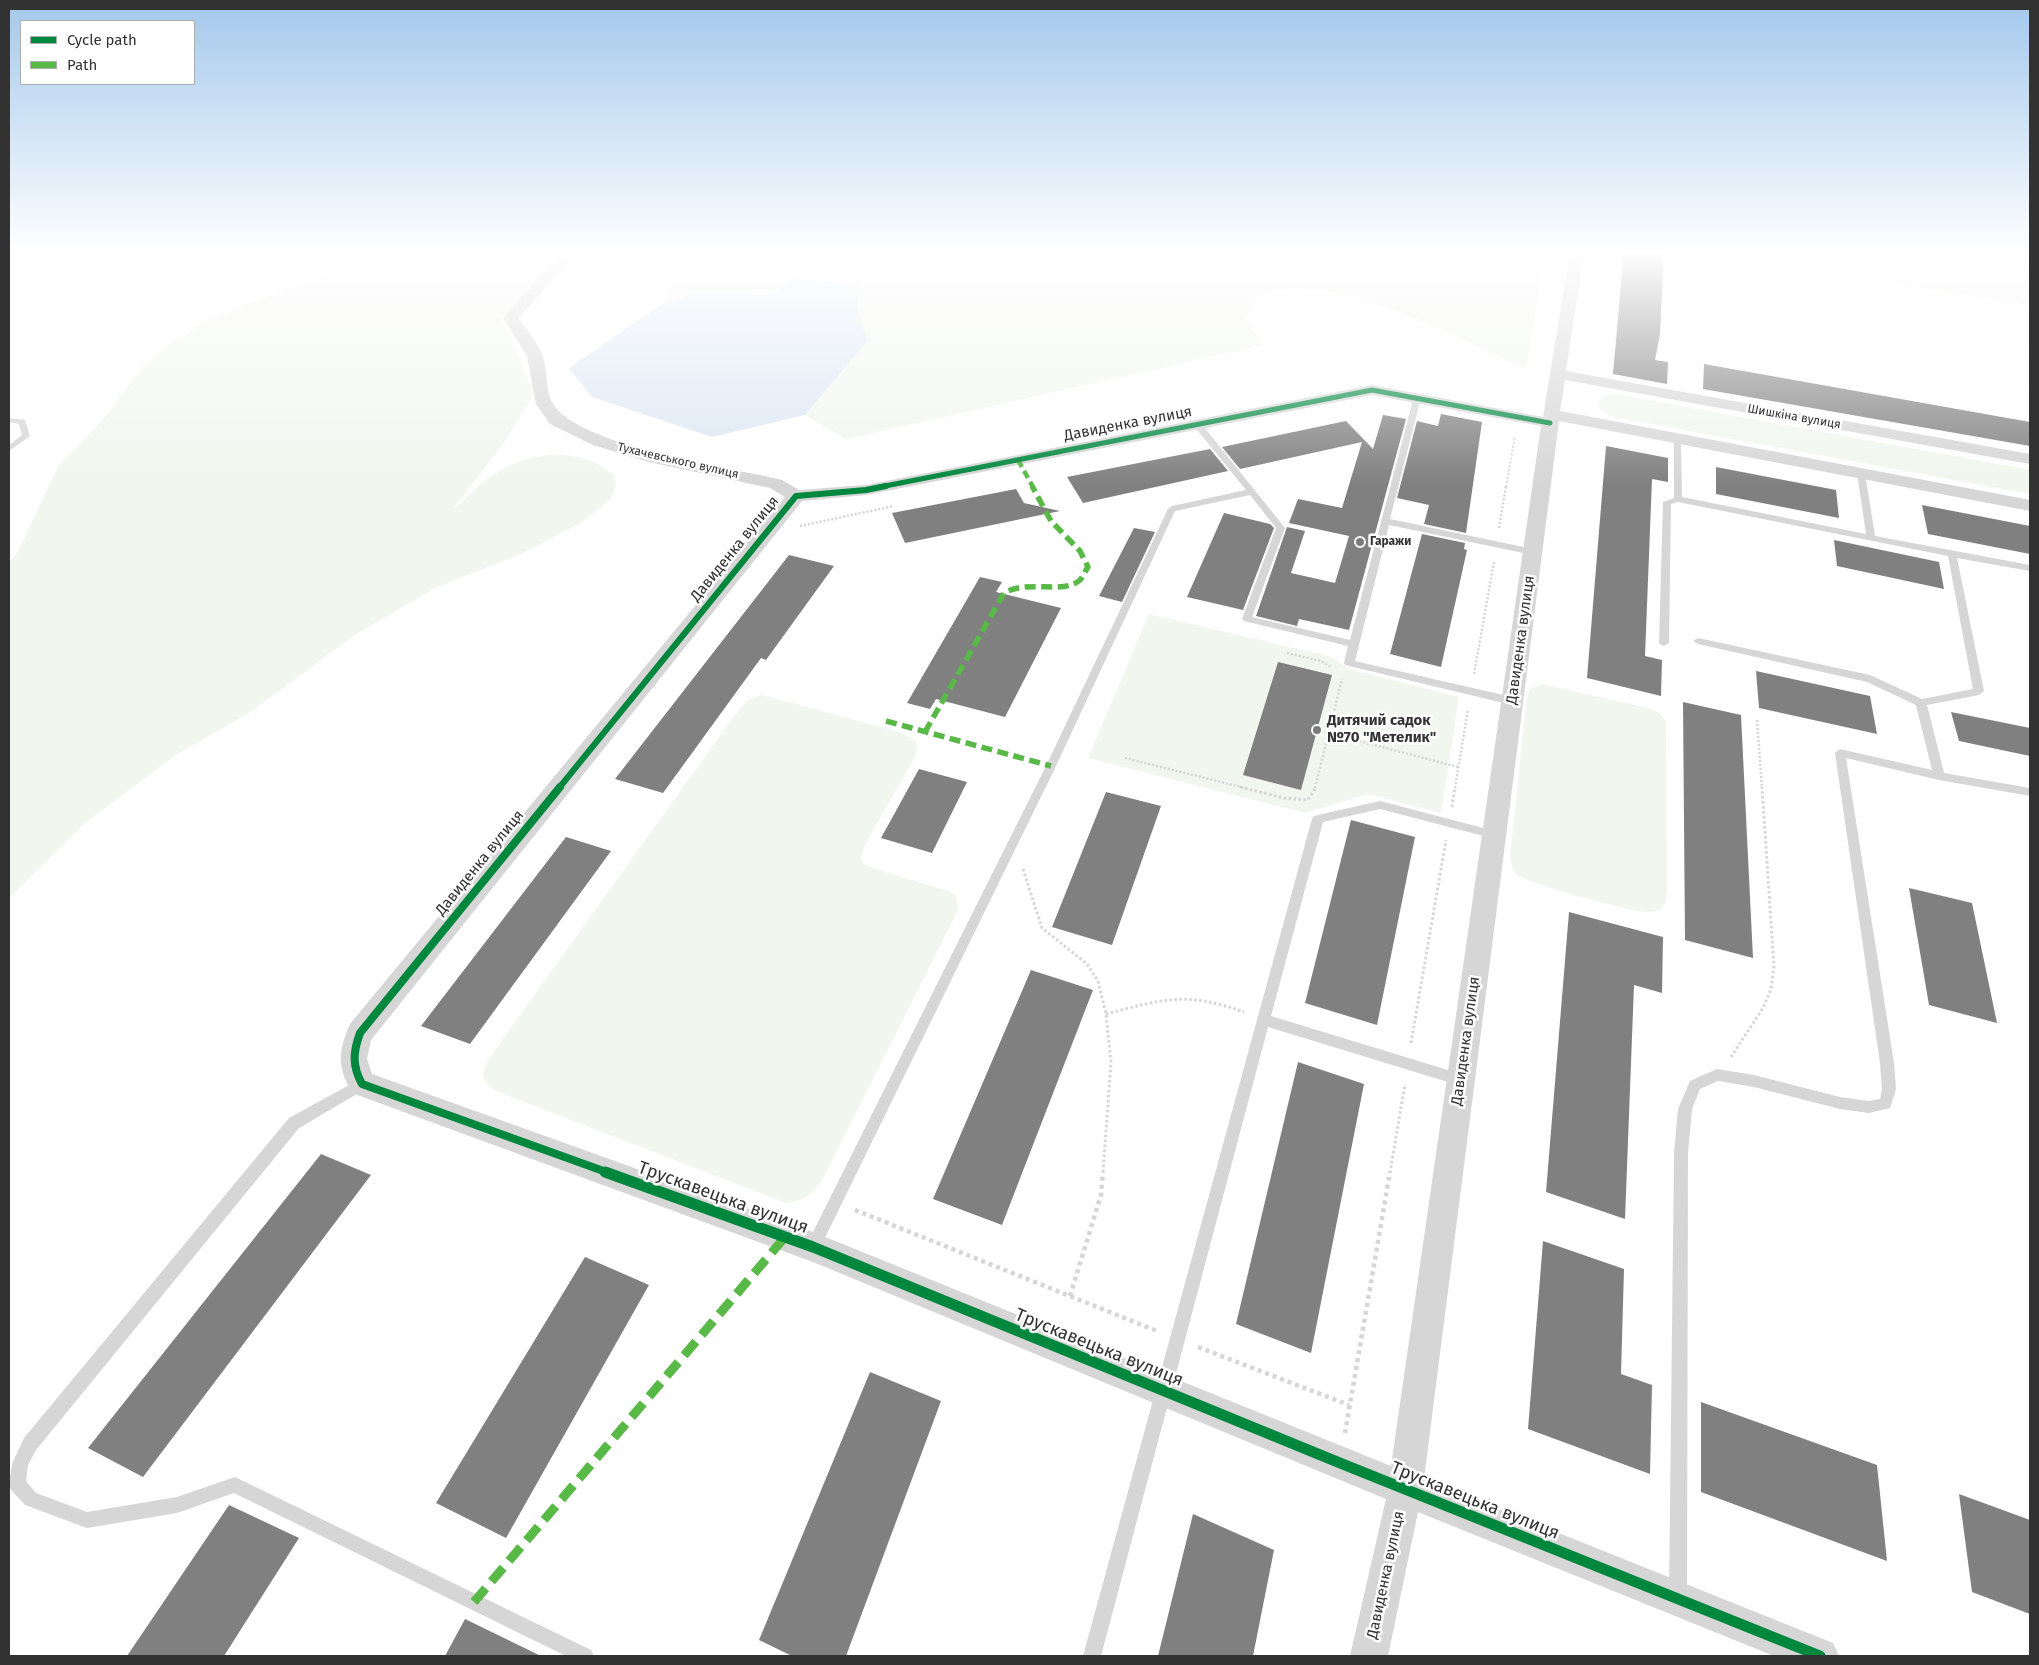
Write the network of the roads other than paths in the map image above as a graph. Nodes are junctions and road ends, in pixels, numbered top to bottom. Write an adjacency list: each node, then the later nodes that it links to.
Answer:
1 (518, 329): 13 (street, Тухачевського вулиця)
2 (1565, 329): 3 (street, Давиденка вулиця)
3 (1558, 374): 5 (street, Давиденка вулиця); 10 (street, Шишкiна вулиця)
4 (1417, 398): 5 (street, Давиденка вулиця); 7 (street, Давиденка вулиця); 16 (lane)
5 (1551, 419): 8 (street); 18 (street, Давиденка вулиця)
6 (9, 420): 9 (lane)
7 (1197, 424): 12 (lane); 13 (street, Давиденка вулиця)
8 (1677, 438): 11 (street); 14 (lane)
9 (9, 449)
10 (2030, 459)
11 (1861, 473): 15 (street); 17 (lane)
12 (1251, 492): 23 (lane); 32 (lane)
13 (796, 496): 31 (street, Давиденка вулиця)
14 (1678, 499): 17 (lane); 22 (lane)
15 (2030, 505)
16 (1385, 521): 18 (lane); 23 (lane)
17 (1871, 538): 19 (lane)
18 (1533, 552): 24 (street, Давиденка вулиця)
19 (1952, 554): 20 (lane); 25 (lane)
20 (2030, 568)
21 (1698, 641): 25 (lane)
22 (1664, 643)
23 (1354, 644): 24 (lane)
24 (1512, 701): 28 (street, Давиденка вулиця)
25 (1921, 702): 26 (lane)
26 (1938, 776): 27 (lane); 35 (lane)
27 (2030, 792)
28 (1494, 835): 29 (lane); 30 (street, Давиденка вулиця)
29 (1264, 1020): 30 (lane); 33 (lane)
30 (1460, 1080): 34 (street, Давиденка вулиця)
31 (362, 1084): 32 (street, Трускавецька вулиця); 36 (lane)
32 (813, 1247): 33 (street, Трускавецька вулиця)
33 (1162, 1391): 34 (street, Трускавецька вулиця); 37 (lane)
34 (1405, 1489): 35 (street, Трускавецька вулиця); 38 (street, Давиденка вулиця)
35 (1678, 1599): 39 (street, Трускавецька вулиця)
36 (585, 1656)
37 (1092, 1656)
38 (1369, 1656)
39 (1820, 1656)

